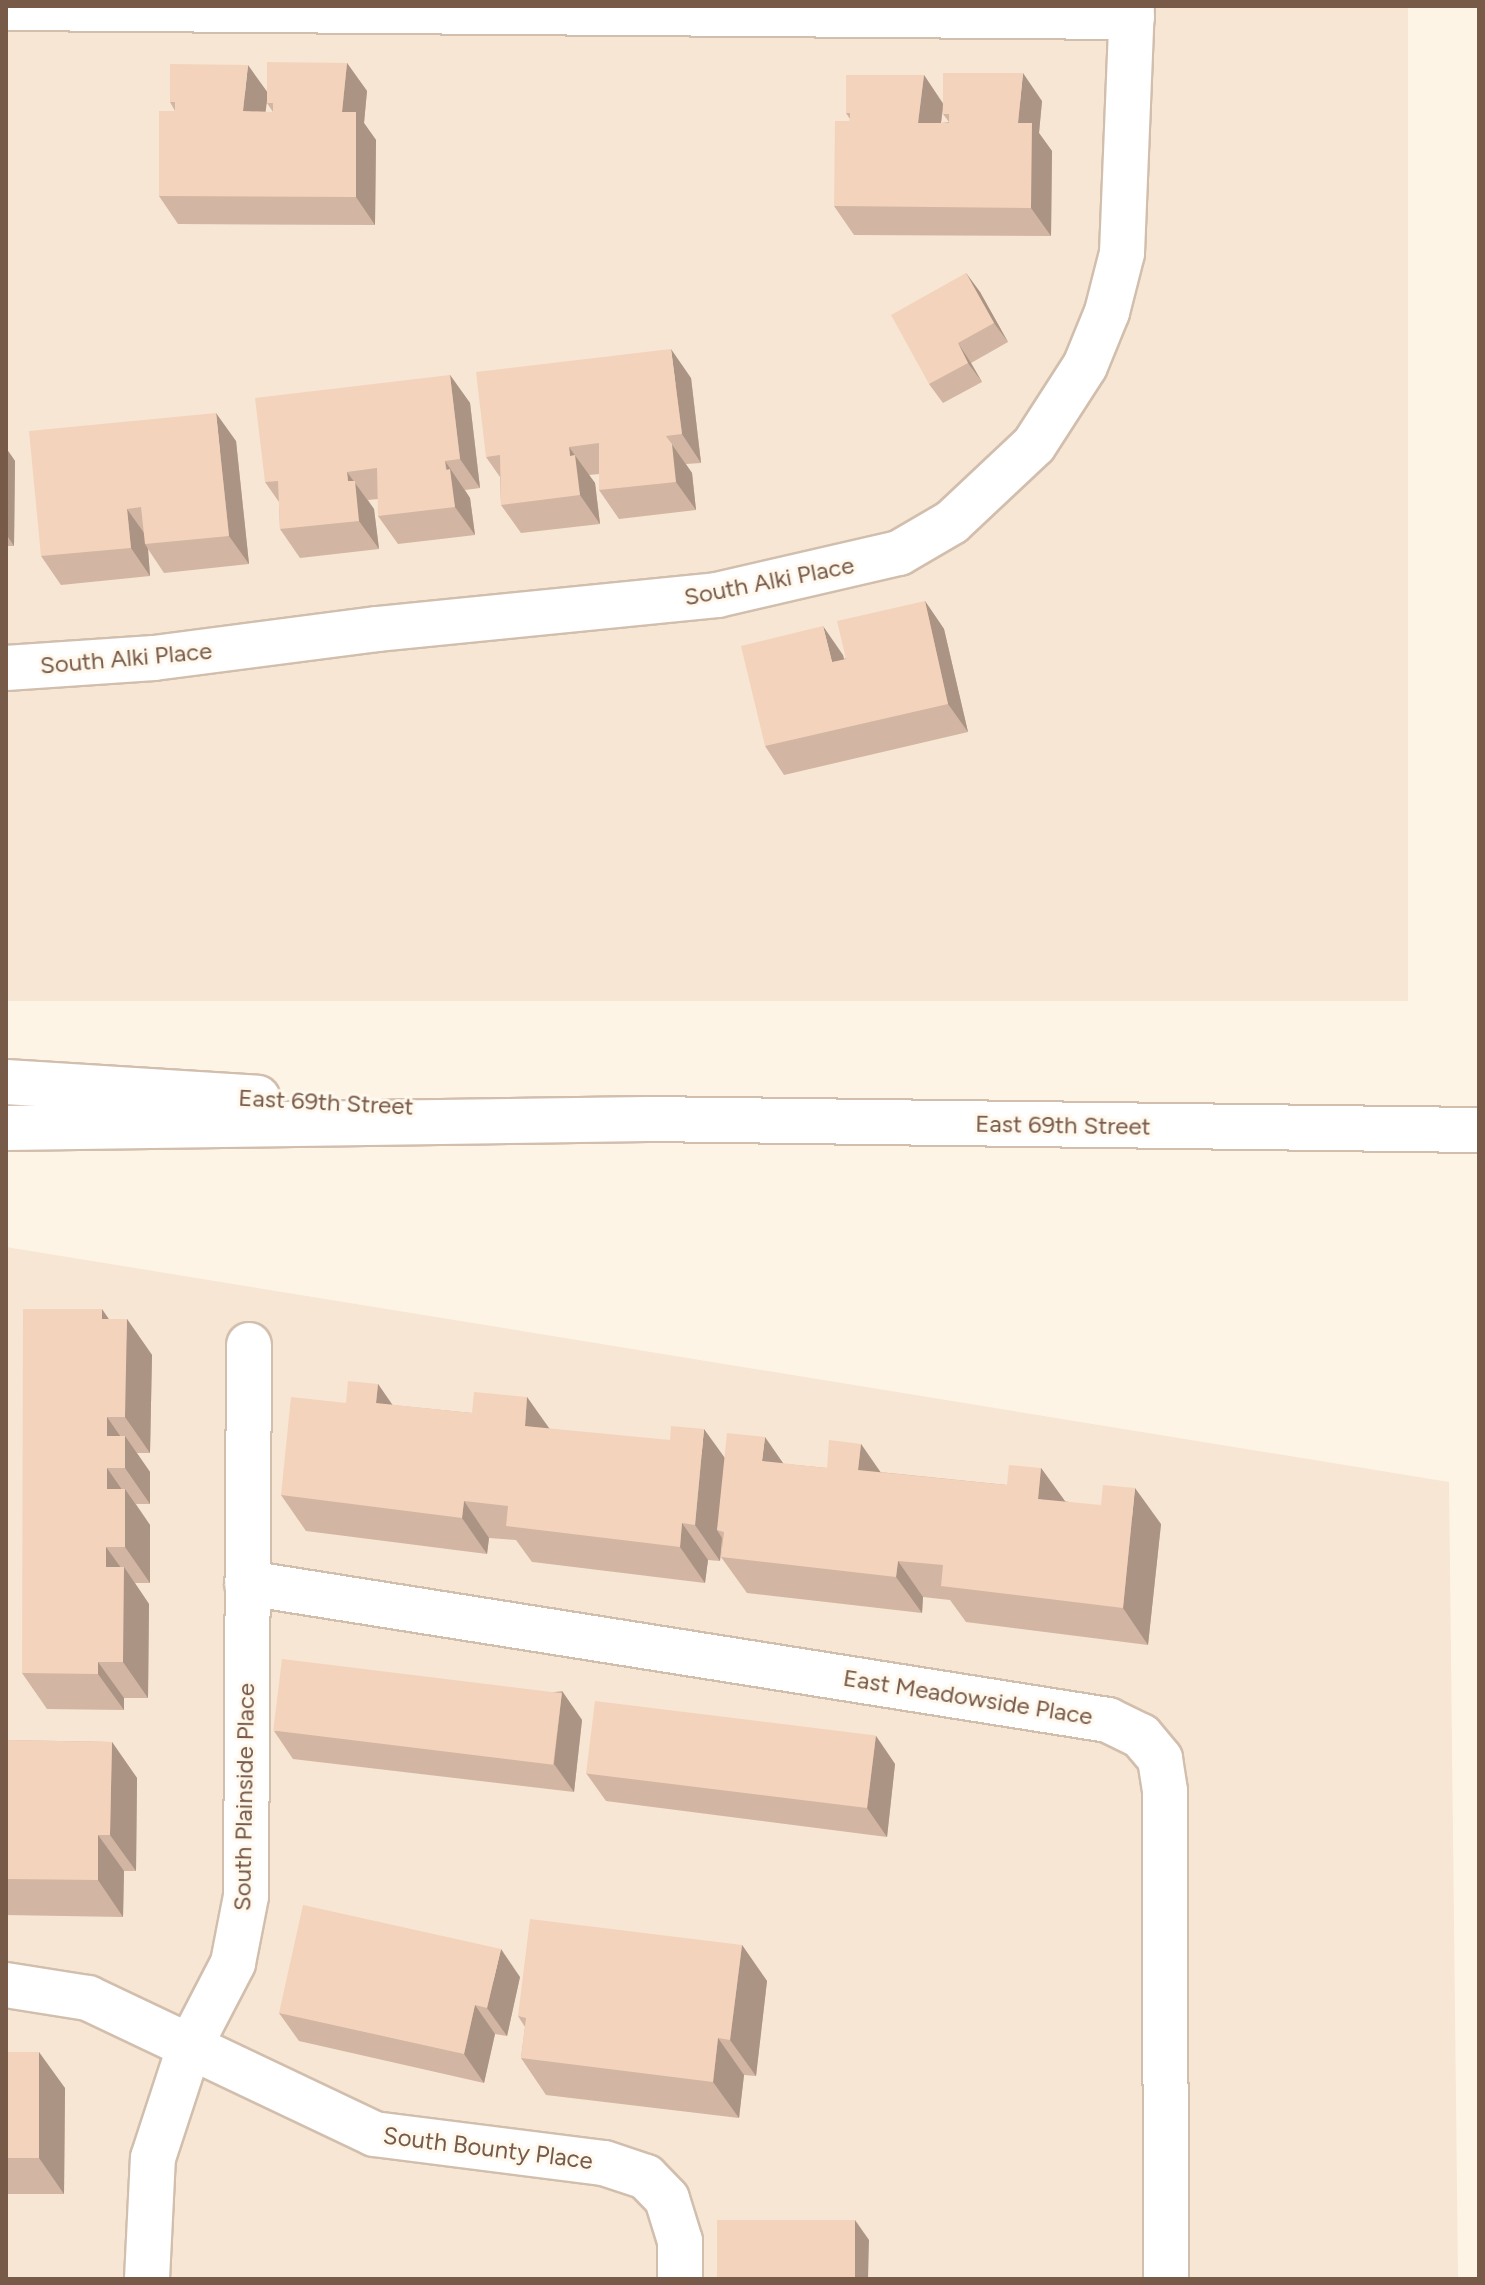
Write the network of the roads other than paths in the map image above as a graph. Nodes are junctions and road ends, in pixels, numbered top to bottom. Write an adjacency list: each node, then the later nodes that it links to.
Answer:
1 (6, 8): 2 (street)
2 (1132, 12): 3 (street, South Alki Place)
3 (6, 668)
4 (6, 1082): 5 (street, East 69th Street)
5 (647, 1119): 6 (street, East 69th Street); 7 (street, East 69th Street)
6 (6, 1128)
7 (1479, 1130)
8 (249, 1345): 9 (street, South Plainside Place)
9 (247, 1583): 11 (street, South Plainside Place); 14 (street, East Meadowside Place)
10 (6, 1985): 11 (street, South Bounty Place)
11 (189, 2048): 12 (street, South Plainside Place); 13 (street, South Bounty Place)
12 (147, 2279)
13 (680, 2279)
14 (1166, 2279)

